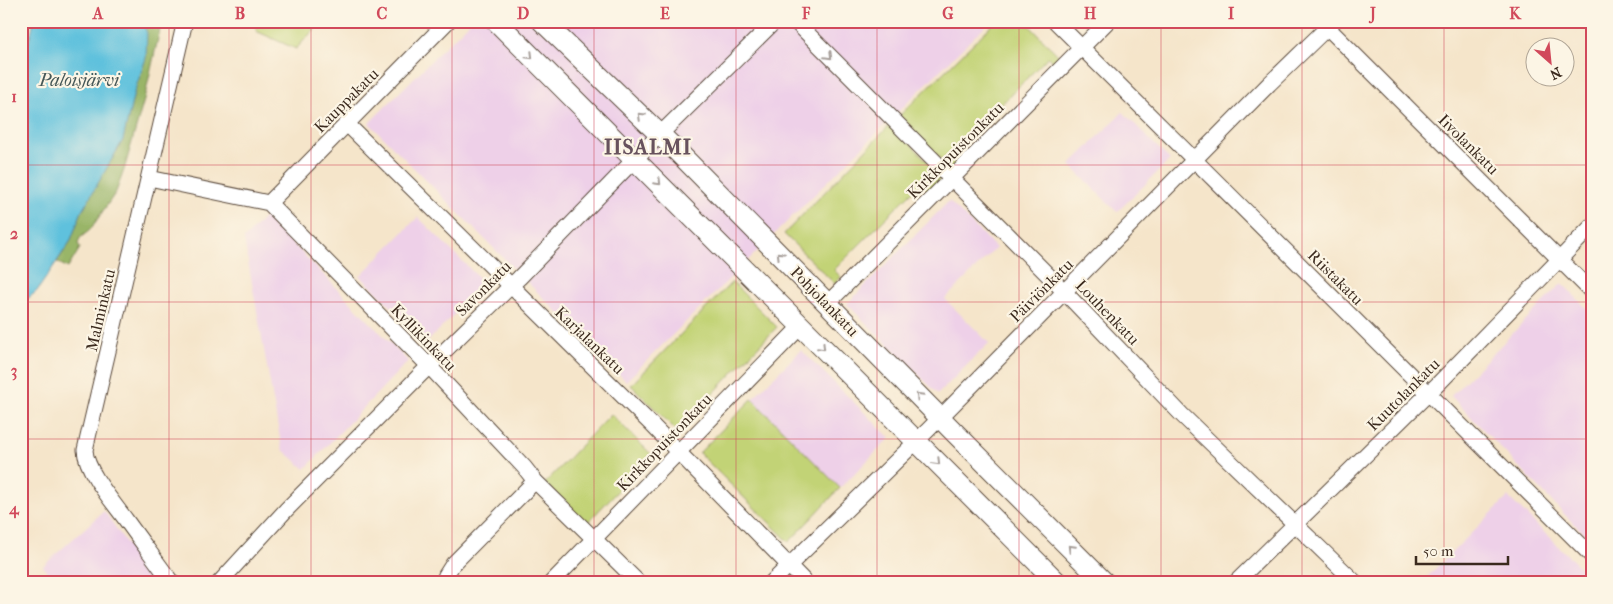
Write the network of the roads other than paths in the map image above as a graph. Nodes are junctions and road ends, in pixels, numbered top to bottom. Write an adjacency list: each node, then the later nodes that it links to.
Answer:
1 (185, 21): 15 (street, Malminkatu)
2 (448, 21): 11 (street, Kauppakatu)
3 (496, 21): 13 (main road, Pohjolankatu, one-way to 13)
4 (542, 21): 12 (main road, Pohjolankatu, one-way to 4)
5 (775, 21): 12 (street, Savonkatu)
6 (795, 21): 16 (street, Louhenkatu, one-way to 16)
7 (1056, 21): 10 (street, Riistakatu)
8 (1108, 21): 10 (street, Kirkkopuistonkatu)
9 (1328, 24): 14 (street, Päiviönkatu); 19 (street, Iivolankatu)
10 (1082, 48): 14 (street, Riistakatu); 16 (street, Kirkkopuistonkatu)
11 (347, 124): 17 (street, Kauppakatu); 20 (street, Karjalankatu)
12 (660, 134): 13 (street, Savonkatu); 23 (main road, Pohjolankatu, one-way to 12)
13 (635, 159): 20 (street, Savonkatu); 24 (main road, Pohjolankatu, one-way to 24)
14 (1195, 160): 21 (street, Päiviönkatu); 26 (street, Riistakatu)
15 (149, 178): 17 (street); 35 (street, Malminkatu)
16 (951, 178): 21 (street, Louhenkatu); 23 (street, Kirkkopuistonkatu)
17 (269, 203): 25 (street, Kyllikinkatu)
18 (1592, 226): 19 (street, Kuutolankatu)
19 (1560, 259): 22 (street, Iivolankatu); 26 (street, Kuutolankatu)
20 (510, 286): 25 (street, Savonkatu); 29 (street, Karjalankatu)
21 (1064, 292): 27 (street, Päiviönkatu); 31 (street, Louhenkatu)
22 (1592, 292)
23 (827, 304): 27 (main road, Pohjolankatu, one-way to 23)
24 (801, 326): 28 (main road, Pohjolankatu, one-way to 28); 29 (street, Kirkkopuistonkatu)
25 (429, 366): 30 (street, Kyllikinkatu); 36 (street, Savonkatu)
26 (1428, 393): 31 (street, Kuutolankatu); 33 (street, Riistakatu)
27 (940, 418): 28 (street, Päiviönkatu); 43 (main road, Pohjolankatu, one-way to 27)
28 (916, 441): 34 (street, Päiviönkatu); 42 (main road, Pohjolankatu, one-way to 42)
29 (678, 452): 32 (street, Kirkkopuistonkatu); 34 (street, Karjalankatu)
30 (535, 481): 32 (street, Kyllikinkatu); 37 (street)
31 (1295, 524): 44 (street, Kuutolankatu); 45 (street, Louhenkatu)
32 (595, 538): 38 (street, Kirkkopuistonkatu); 39 (street, Kyllikinkatu)
33 (1592, 556)
34 (788, 566): 40 (street, Päiviönkatu); 41 (street, Karjalankatu)
35 (172, 583)
36 (219, 583)
37 (442, 583)
38 (551, 583)
39 (639, 583)
40 (772, 583)
41 (806, 583)
42 (1058, 583)
43 (1105, 583)
44 (1235, 583)
45 (1356, 583)

